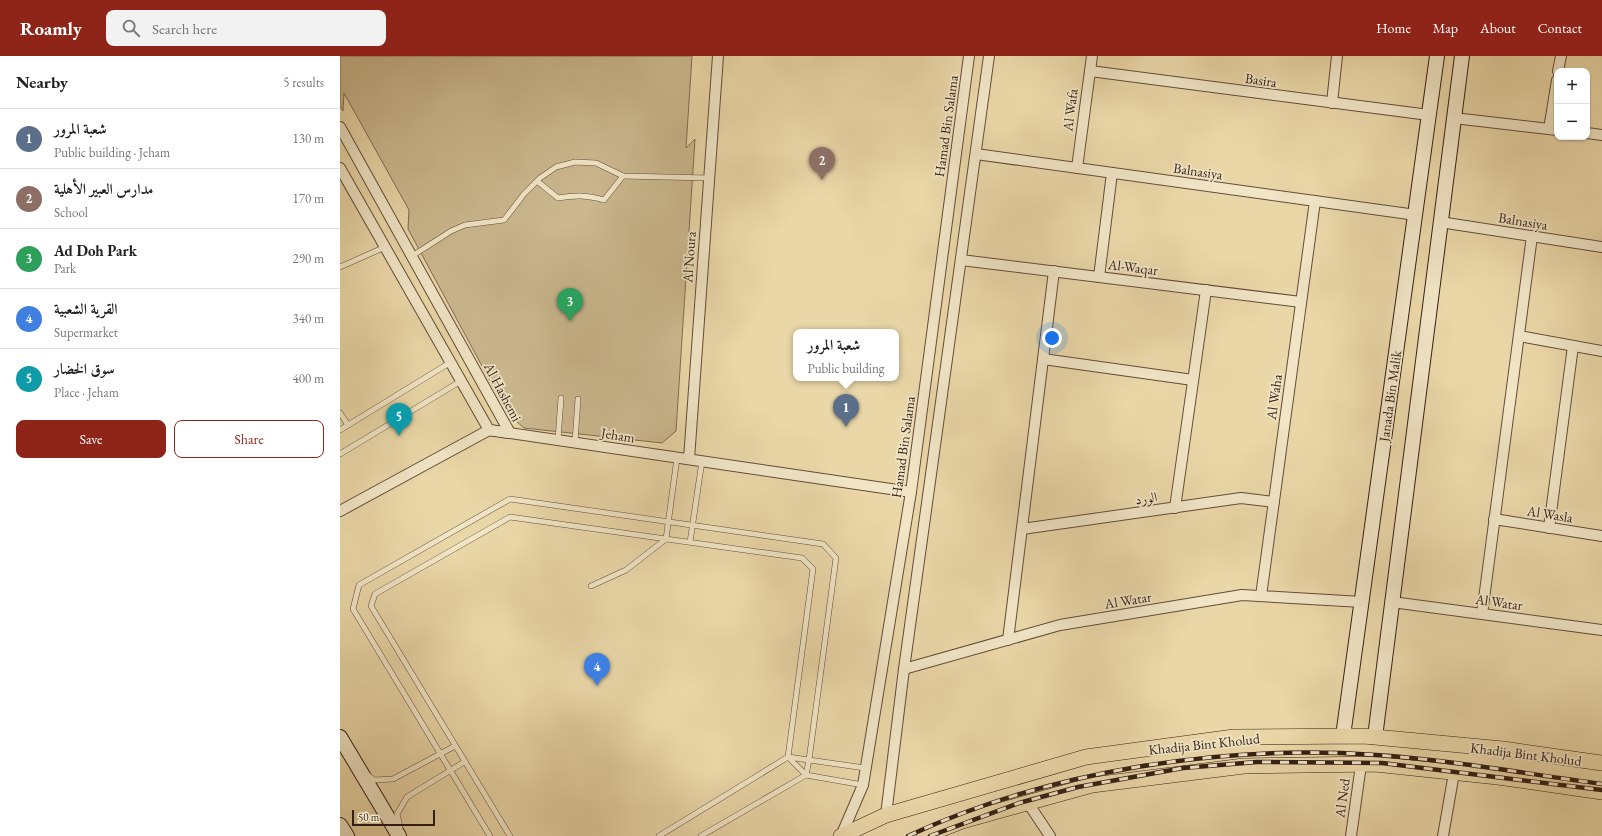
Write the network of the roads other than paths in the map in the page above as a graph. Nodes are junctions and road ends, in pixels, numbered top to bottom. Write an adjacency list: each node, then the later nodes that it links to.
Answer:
1 (718, 56): 24 (street, Al Noura)
2 (969, 56): 59 (street, Hamad Bin Salama)
3 (989, 56): 19 (street)
4 (1092, 56): 10 (street, Al Wafa)
5 (1337, 56): 11 (street)
6 (1437, 56): 13 (street, Janada Bin Malik)
7 (1462, 56): 14 (street, Janada Bin Malik)
8 (1561, 56): 9 (street)
9 (1559, 68)
10 (1090, 71): 11 (street, Basira); 21 (street, Al Wafa)
11 (1332, 103): 13 (street, Basira)
12 (1555, 104): 16 (street)
13 (1429, 115): 28 (street, Janada Bin Malik)
14 (1454, 118): 16 (street); 29 (street, Janada Bin Malik)
15 (340, 127): 33 (street, Al Hashemi)
16 (1553, 129)
17 (1590, 134): 18 (street)
18 (1602, 135)
19 (976, 154): 21 (street, Balnasiya); 34 (street)
20 (340, 168): 26 (street)
21 (1077, 168): 22 (street, Balnasiya)
22 (1112, 173): 27 (street, Balnasiya); 37 (street)
23 (623, 176): 24 (lane); 25 (lane); 25 (lane)
24 (709, 178): 57 (street, Al Noura)
25 (537, 181): 33 (lane)
26 (344, 184): 31 (street)
27 (1315, 201): 28 (street, Balnasiya); 39 (street, Al Waha)
28 (1416, 215): 73 (street, Janada Bin Malik)
29 (1440, 222): 30 (street, Balnasiya); 74 (street, Janada Bin Malik)
30 (1532, 236): 32 (street, Balnasiya); 40 (street)
31 (385, 247): 35 (lane); 44 (street)
32 (1602, 247)
33 (412, 256): 52 (street, Al Hashemi)
34 (961, 260): 36 (street, Al-Waqar); 78 (street)
35 (340, 267)
36 (1054, 271): 37 (street, Al-Waqar); 43 (street)
37 (1099, 277): 38 (street, Al-Waqar)
38 (1206, 290): 39 (street, Al-Waqar); 45 (street)
39 (1301, 302): 60 (street, Al Waha)
40 (1519, 336): 41 (street); 63 (street)
41 (1573, 346): 42 (street); 66 (street)
42 (1602, 351)
43 (1043, 359): 45 (street); 67 (street)
44 (451, 362): 46 (street); 50 (lane)
45 (1193, 380): 61 (street)
46 (461, 381): 52 (street); 55 (lane)
47 (561, 398): 53 (lane)
48 (578, 399): 54 (lane)
49 (340, 413): 50 (lane)
50 (348, 425): 51 (lane)
51 (340, 430)
52 (489, 430): 53 (street, Jeham); 62 (street)
53 (558, 440): 54 (street, Jeham)
54 (575, 442): 56 (street, Jeham)
55 (340, 454)
56 (677, 458): 57 (street, Jeham); 64 (lane)
57 (689, 459): 58 (street, Jeham)
58 (702, 461): 59 (street, Jeham); 65 (lane)
59 (911, 492): 90 (street, Hamad Bin Salama)
60 (1274, 502): 61 (street, الورد); 72 (street, Al Waha)
61 (1175, 508): 67 (street, الورد)
62 (340, 511)
63 (1494, 519): 66 (street, Al Wasla); 75 (street)
64 (668, 522): 65 (lane); 69 (lane); 83 (lane)
65 (692, 526): 70 (lane); 85 (lane)
66 (1549, 528): 68 (street, Al Wasla)
67 (1022, 529): 77 (street)
68 (1602, 536)
69 (666, 539): 70 (lane); 71 (lane); 82 (lane)
70 (690, 542): 84 (lane)
71 (591, 586)
72 (1261, 596): 73 (street, Al Watar); 77 (street, Al Watar)
73 (1362, 602): 79 (street, Janada Bin Malik)
74 (1392, 602): 75 (street, Al Watar); 81 (street, Janada Bin Malik)
75 (1482, 614): 76 (street, Al Watar)
76 (1602, 630)
77 (1008, 640): 78 (street, Al Watar)
78 (904, 669): 97 (street)
79 (1343, 736): 81 (main road, Khadija Bint Kholud); 97 (main road, Khadija Bint Kholud)
80 (340, 737): 89 (street)
81 (1375, 737): 87 (main road, Khadija Bint Kholud)
82 (456, 746): 83 (lane); 86 (lane)
83 (440, 754): 89 (lane); 91 (lane)
84 (788, 758): 85 (lane); 93 (lane); 104 (lane)
85 (809, 760): 90 (lane); 93 (lane)
86 (464, 762): 91 (lane); 103 (lane)
87 (1602, 763)
88 (1361, 765): 92 (main road, Khadija Bint Kholud); 96 (main road, Khadija Bint Kholud); 108 (street, Al Ned)
89 (358, 767): 101 (street)
90 (865, 768): 94 (street, Hamad Bin Salama)
91 (451, 771): 101 (lane); 102 (lane)
92 (1454, 773): 95 (main road, Khadija Bint Kholud); 109 (street)
93 (806, 775): 94 (lane); 105 (lane)
94 (863, 784): 106 (street, Hamad Bin Salama)
95 (1602, 792)
96 (1028, 803): 99 (main road, Khadija Bint Kholud); 107 (street)
97 (886, 815): 106 (main road, Khadija Bint Kholud)
98 (340, 825): 100 (street)
99 (933, 834)
100 (347, 836)
101 (400, 836)
102 (490, 836)
103 (510, 836)
104 (659, 836)
105 (701, 836)
106 (841, 836)
107 (1051, 836)
108 (1351, 836)
109 (1444, 836)

